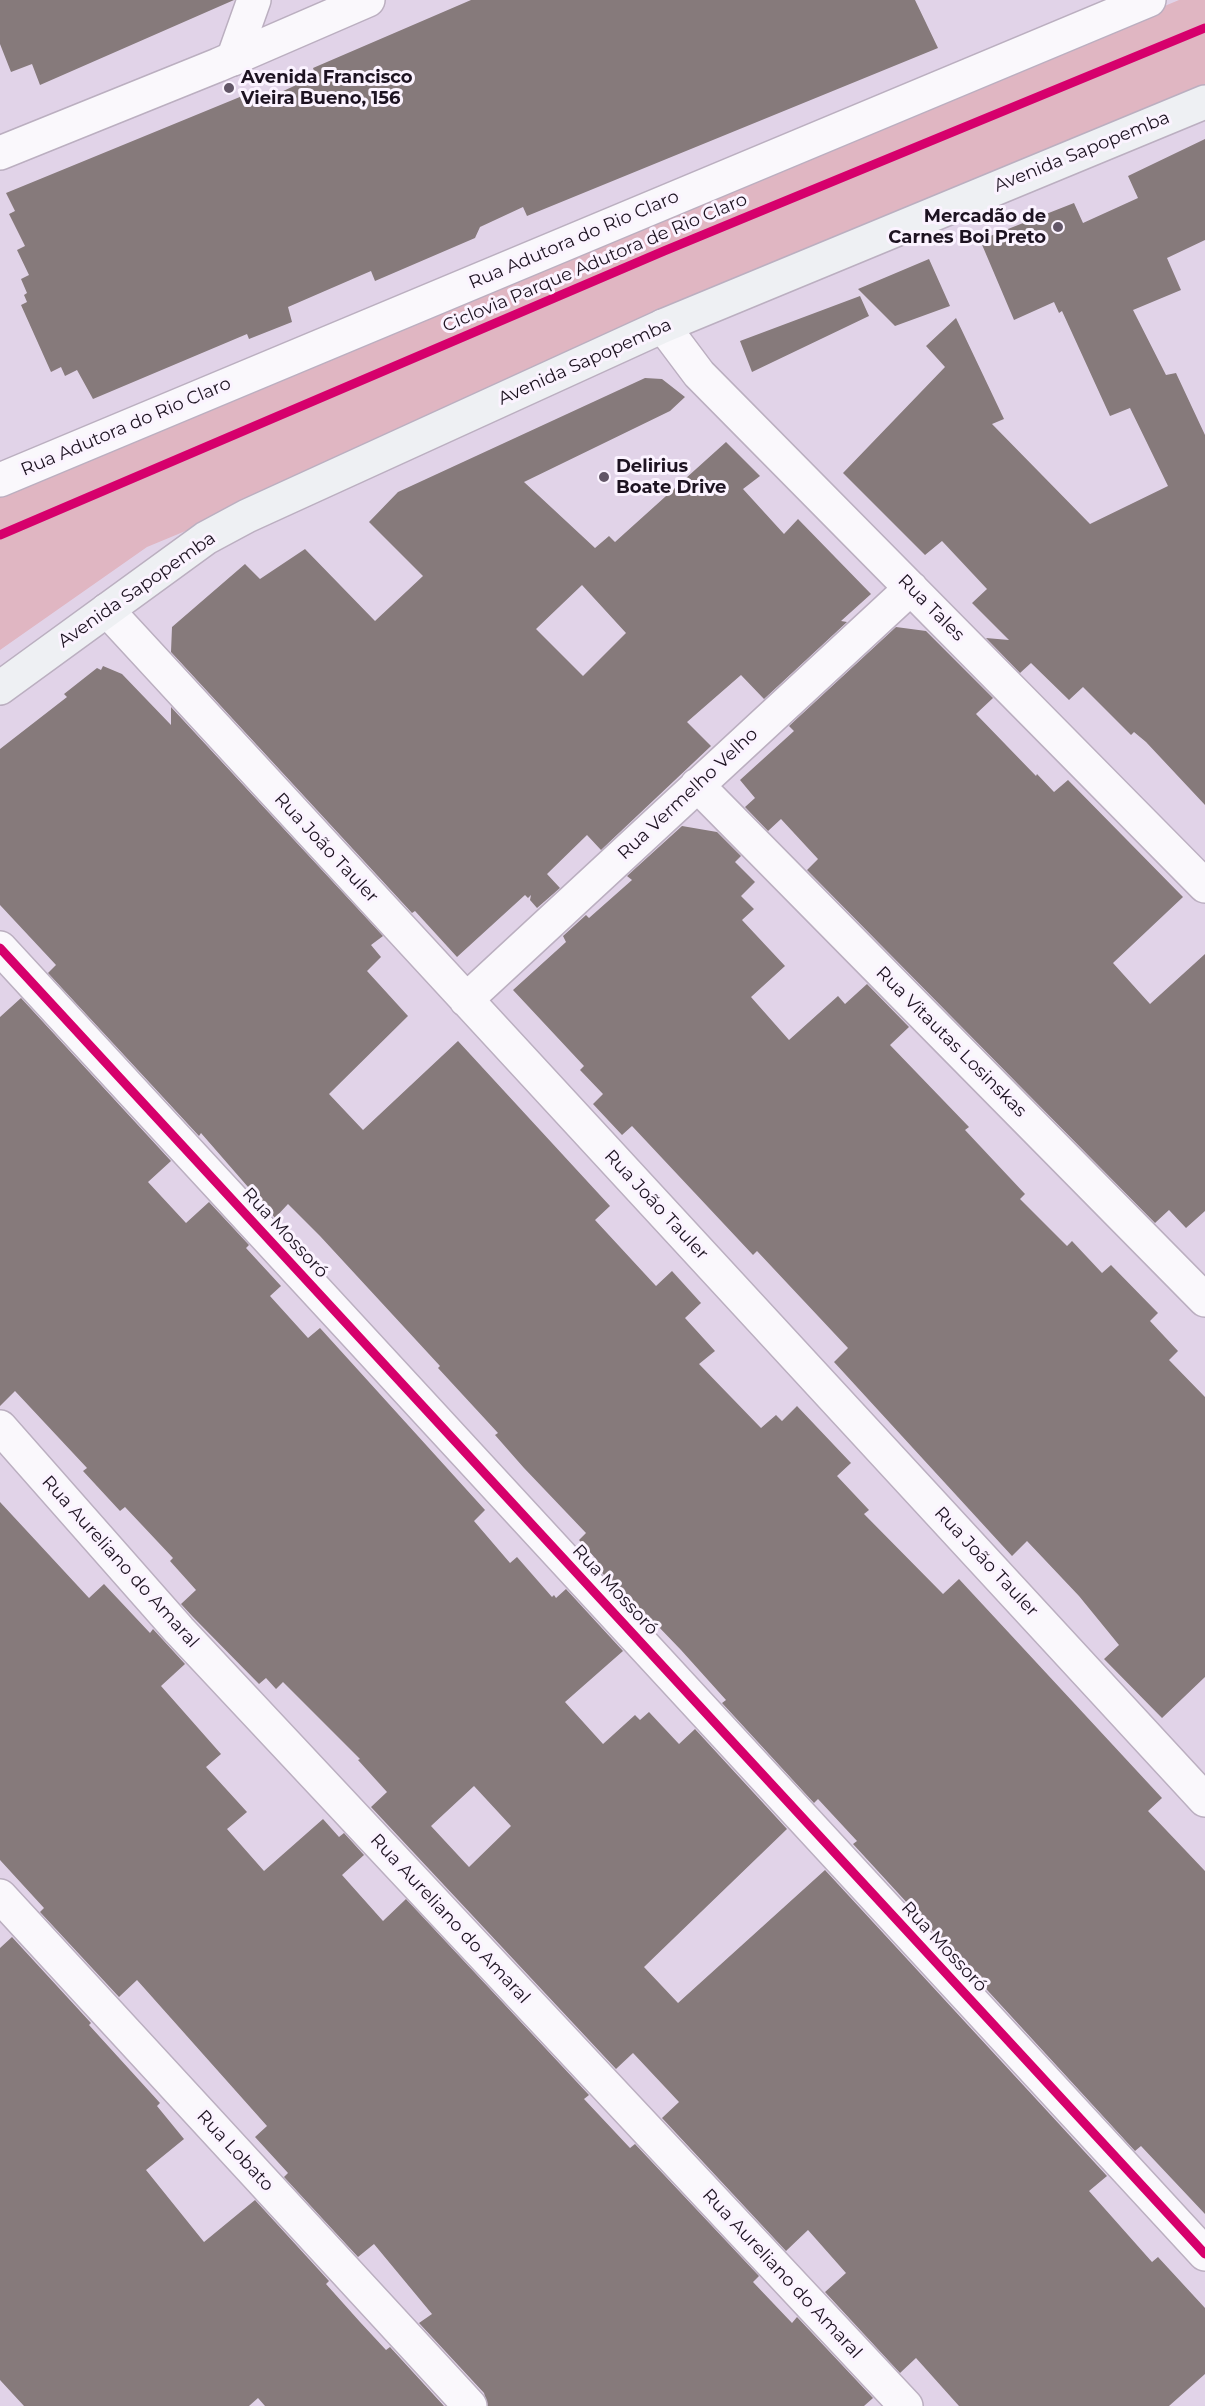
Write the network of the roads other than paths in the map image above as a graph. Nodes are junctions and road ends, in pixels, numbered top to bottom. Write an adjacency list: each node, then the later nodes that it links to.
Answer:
1 (254, 0): 4 (street)
2 (368, 0): 4 (street)
3 (1149, 0): 8 (street, Rua Adutora do Rio Claro)
4 (233, 58): 6 (street)
5 (1205, 102): 7 (main road, Avenida Sapopemba)
6 (0, 153)
7 (663, 326): 9 (street, Rua Tales); 10 (main road, Avenida Sapopemba)
8 (0, 480)
9 (911, 588): 12 (street, Rua Vermelho Velho); 13 (street, Rua Tales)
10 (107, 610): 11 (main road, Avenida Sapopemba); 15 (street, Rua João Tauler)
11 (0, 688)
12 (697, 785): 15 (street, Rua Vermelho Velho); 16 (street, Rua Vitautas Losinskas)
13 (1205, 886)
14 (0, 948): 20 (street, Rua Mossoró)
15 (466, 1000): 18 (street, Rua João Tauler)
16 (1205, 1300)
17 (0, 1427): 22 (street, Rua Aureliano do Amaral)
18 (1205, 1800)
19 (0, 1896): 21 (street, Rua Lobato)
20 (1205, 2254)
21 (470, 2406)
22 (906, 2406)

